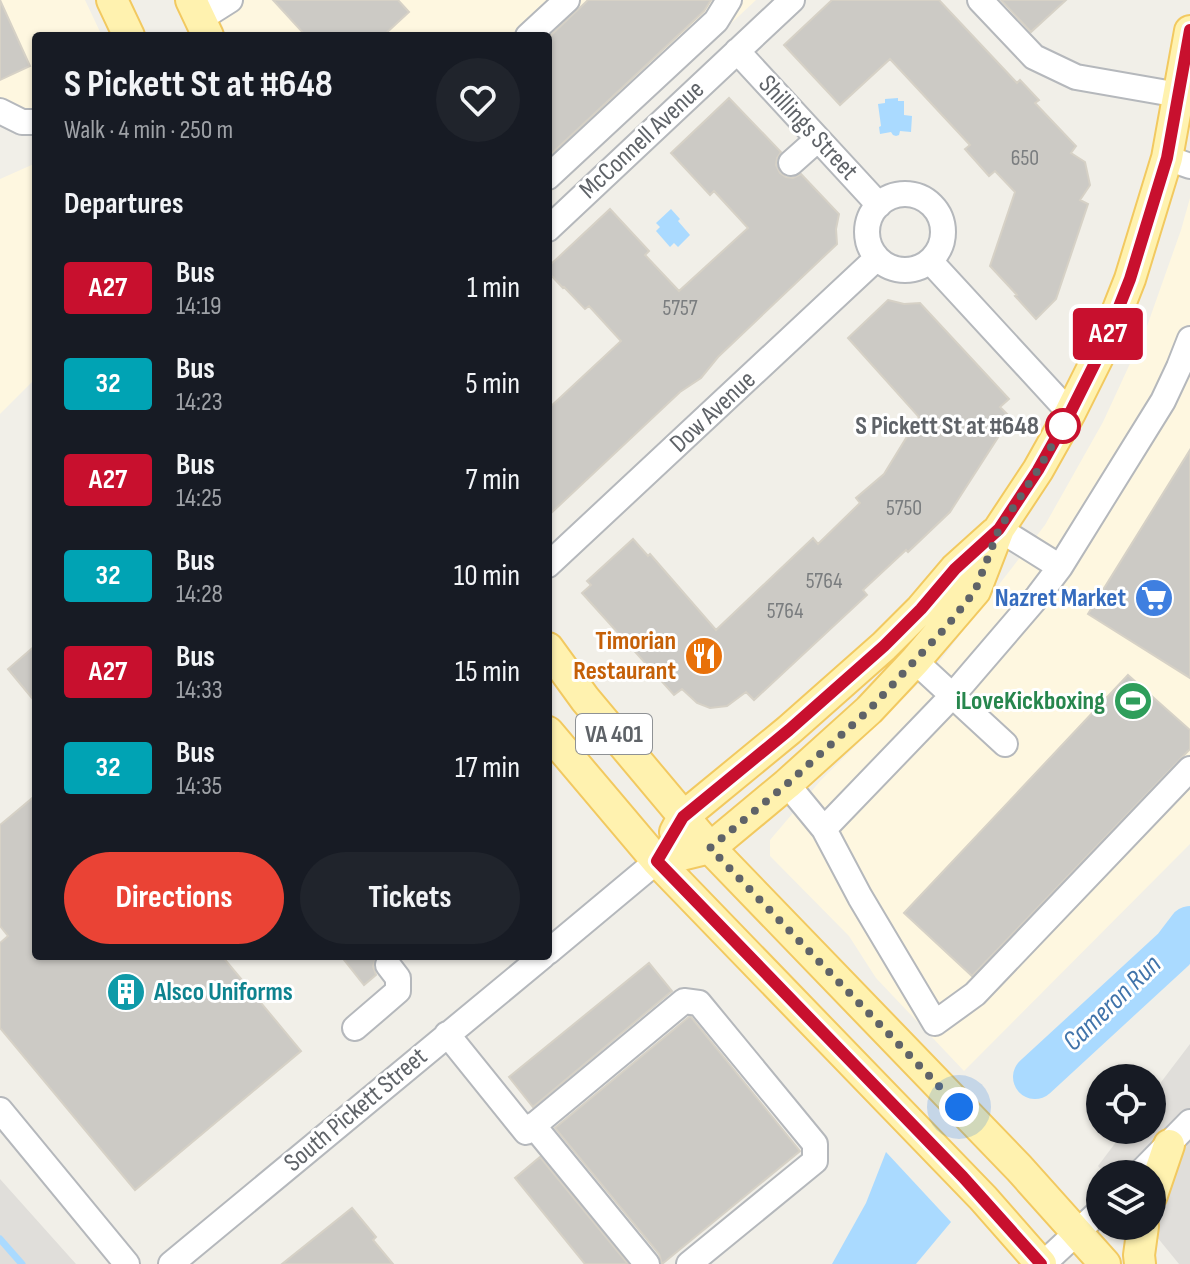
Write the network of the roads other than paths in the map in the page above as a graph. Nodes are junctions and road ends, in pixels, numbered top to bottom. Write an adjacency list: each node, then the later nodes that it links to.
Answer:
1 (112, 0): 9 (main road)
2 (230, 0): 7 (street)
3 (567, 0): 10 (street)
4 (729, 0): 18 (street)
5 (792, 0): 11 (street, McConnell Avenue)
6 (980, 0): 12 (street)
7 (200, 18)
8 (1190, 31): 12 (main road)
9 (127, 32)
10 (532, 32)
11 (737, 51): 15 (street, Shillings Street); 20 (street, McConnell Avenue)
12 (1179, 95): 16 (main road)
13 (0, 111): 14 (street)
14 (32, 122)
15 (818, 139): 17 (street); 19 (street, Shillings Street)
16 (1178, 162): 24 (main road)
17 (791, 163)
18 (552, 173)
19 (879, 205): 21 (street); 22 (street)
20 (552, 225)
21 (877, 258): 22 (street); 26 (street, Dow Avenue)
22 (930, 261): 24 (street)
23 (1190, 339): 27 (street)
24 (1070, 413): 25 (main road)
25 (999, 529): 27 (street); 29 (main road); 35 (main road)
26 (552, 561)
27 (1060, 567): 30 (street)
28 (552, 654): 35 (main road, VA 401)
29 (915, 661): 30 (street); 34 (main road)
30 (953, 695): 32 (street); 36 (street)
31 (552, 737): 38 (main road, VA 401)
32 (1005, 744)
33 (1190, 769): 36 (street)
34 (787, 784): 36 (street); 37 (main road)
35 (683, 817): 37 (main road, VA 401); 38 (main road)
36 (824, 829)
37 (710, 848): 38 (main road); 51 (main road, VA 401)
38 (657, 861): 39 (street); 57 (main road, VA 401)
39 (552, 949)
40 (538, 960): 43 (street, South Pickett Street)
41 (388, 965): 42 (street)
42 (355, 1028)
43 (447, 1034): 46 (street); 54 (street, South Pickett Street)
44 (0, 1110): 53 (street)
45 (1190, 1122): 47 (street)
46 (533, 1125): 55 (street); 56 (street)
47 (1169, 1145): 48 (street); 49 (main road)
48 (1153, 1160)
49 (1164, 1160)
50 (1086, 1224): 51 (street)
51 (1078, 1232): 57 (street); 58 (main road, VA 401)
52 (1141, 1240): 59 (main road)
53 (127, 1264)
54 (171, 1264)
55 (647, 1264)
56 (689, 1264)
57 (1042, 1264)
58 (1105, 1264)
59 (1140, 1264)

